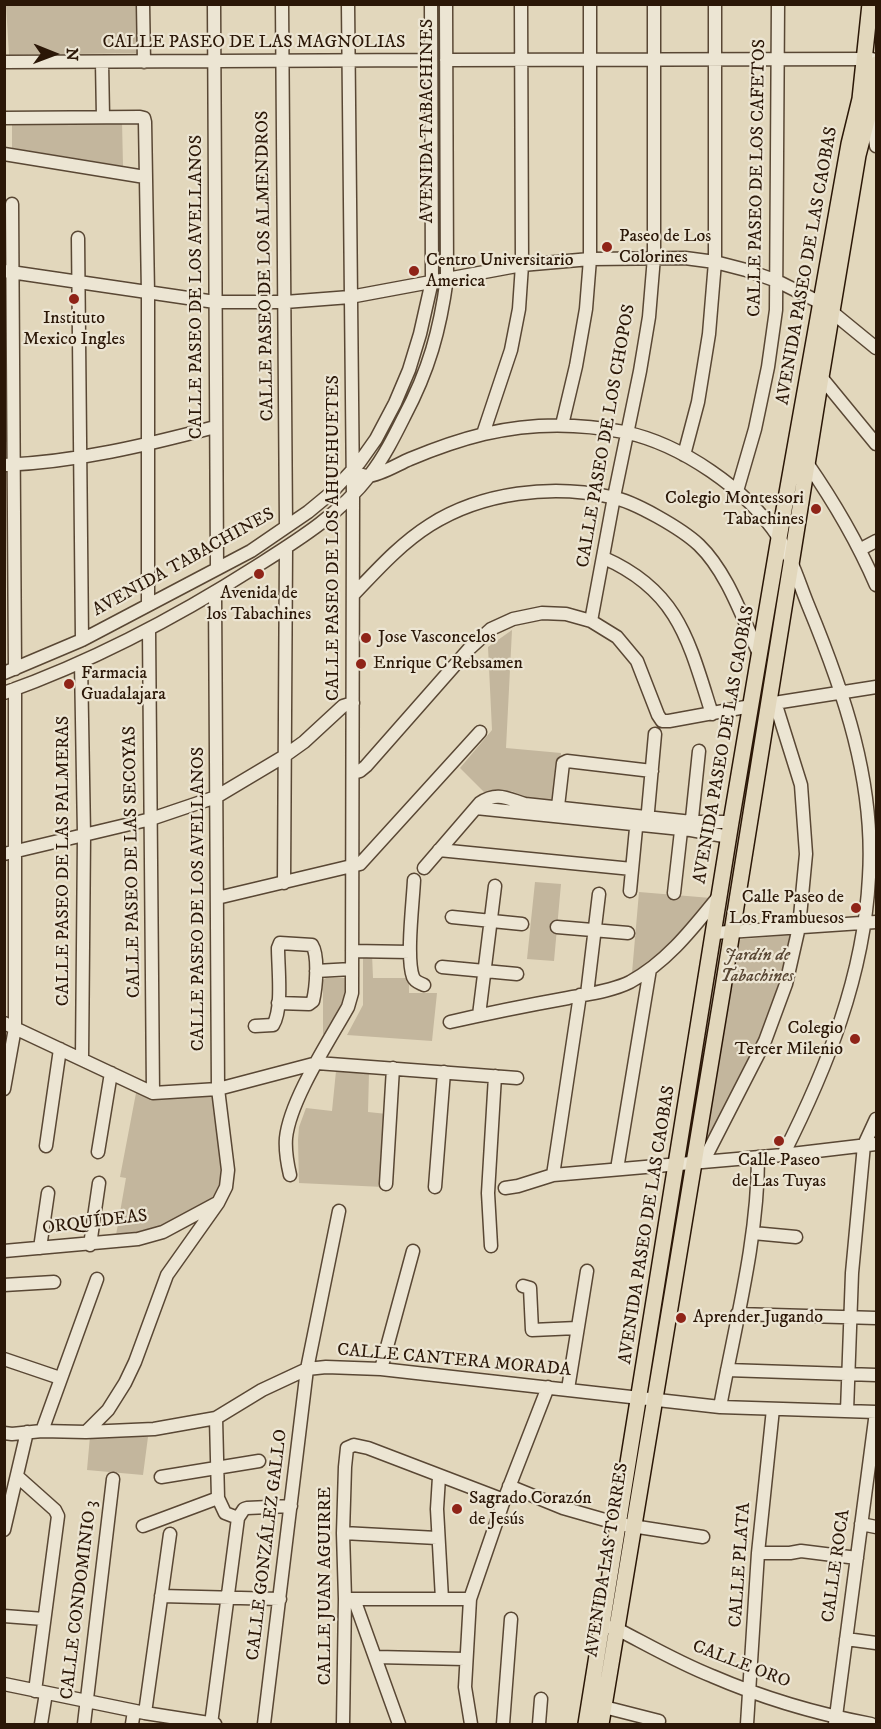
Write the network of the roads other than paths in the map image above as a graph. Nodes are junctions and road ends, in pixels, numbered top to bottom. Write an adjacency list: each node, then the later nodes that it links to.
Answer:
1 (142, 4): 25 (street)
2 (214, 4): 20 (street, CALLE PASEO DE LOS AVELLANOS)
3 (282, 4): 21 (street, CALLE PASEO DE LOS ALMENDROS)
4 (348, 4): 22 (street, CALLE PASEO DE LOS AHUEHUETES)
5 (431, 4): 18 (street, AVENIDA TABACHINES)
6 (446, 4): 19 (street, AVENIDA TABACHINES)
7 (521, 4): 16 (street)
8 (590, 4): 17 (street)
9 (654, 4): 13 (street, CALLE PASEO DE LOS CHOPOS)
10 (715, 4): 14 (street)
11 (778, 4): 15 (street, CALLE PASEO DE LOS CAFETOS)
12 (870, 4): 23 (main road, AVENIDA PASEO DE LAS CAOBAS)
13 (654, 58): 14 (street); 17 (street); 35 (street, CALLE PASEO DE LOS CHOPOS)
14 (715, 58): 15 (street); 37 (street)
15 (777, 58): 23 (street); 42 (street, CALLE PASEO DE LOS CAFETOS)
16 (522, 59): 17 (street); 19 (street); 38 (street)
17 (590, 59): 36 (street)
18 (431, 60): 22 (street, CALLE PASEO DE LAS MAGNOLIAS); 41 (street, AVENIDA TABACHINES)
19 (446, 60): 40 (street, AVENIDA TABACHINES)
20 (214, 61): 21 (street, CALLE PASEO DE LAS MAGNOLIAS); 25 (street, CALLE PASEO DE LAS MAGNOLIAS); 46 (street, CALLE PASEO DE LOS AVELLANOS)
21 (282, 61): 22 (street, CALLE PASEO DE LAS MAGNOLIAS); 47 (street, CALLE PASEO DE LOS ALMENDROS)
22 (349, 61): 45 (street, CALLE PASEO DE LOS AHUEHUETES)
23 (873, 61): 27 (main road, AVENIDA PASEO DE LAS CAOBAS)
24 (102, 62): 25 (street, CALLE PASEO DE LAS MAGNOLIAS); 26 (street, CALLE PASEO DE LAS MAGNOLIAS); 28 (street)
25 (144, 62)
26 (4, 63)
27 (865, 104): 30 (street); 48 (main road, AVENIDA PASEO DE LAS CAOBAS)
28 (103, 117): 29 (street); 32 (street)
29 (4, 118)
30 (876, 146)
31 (4, 154): 32 (street)
32 (145, 177): 44 (street)
33 (12, 204): 39 (street)
34 (78, 238): 43 (street)
35 (654, 257): 36 (street); 37 (street); 53 (street, CALLE PASEO DE LOS CHOPOS)
36 (590, 259): 38 (street); 51 (street)
37 (715, 262): 42 (street); 57 (street)
38 (522, 265): 40 (street); 54 (street)
39 (8, 271): 43 (street); 60 (street)
40 (447, 278): 41 (street); 62 (street, AVENIDA TABACHINES)
41 (432, 281): 45 (street); 61 (street, AVENIDA TABACHINES)
42 (777, 281): 48 (street); 63 (street, CALLE PASEO DE LOS CAFETOS)
43 (79, 283): 44 (street); 58 (street)
44 (148, 293): 46 (street); 56 (street)
45 (350, 297): 47 (street); 61 (street, CALLE PASEO DE LOS AHUEHUETES)
46 (215, 302): 47 (street); 52 (street, CALLE PASEO DE LOS AVELLANOS)
47 (285, 302): 66 (street, CALLE PASEO DE LOS ALMENDROS)
48 (827, 307): 49 (street); 50 (main road, AVENIDA PASEO DE LAS CAOBAS); 67 (main road, AVENIDA PASEO DE LAS CAOBAS)
49 (876, 348)
50 (821, 377): 55 (street); 59 (main road, AVENIDA PASEO DE LAS CAOBAS)
51 (562, 425): 53 (street); 54 (street)
52 (215, 427): 56 (street); 75 (street, CALLE PASEO DE LOS AVELLANOS)
53 (627, 433): 57 (street); 65 (street, CALLE PASEO DE LOS CHOPOS)
54 (483, 434): 62 (street)
55 (876, 444)
56 (148, 445): 58 (street); 79 (street)
57 (684, 455): 63 (street)
58 (81, 457): 60 (street); 82 (street)
59 (807, 463): 70 (street); 73 (main road, AVENIDA PASEO DE LAS CAOBAS)
60 (10, 464): 88 (street)
61 (352, 472): 62 (street); 64 (street, CALLE PASEO DE LOS AHUEHUETES); 66 (street, AVENIDA TABACHINES)
62 (369, 476): 64 (street, AVENIDA TABACHINES)
63 (737, 491): 67 (street)
64 (353, 495): 69 (street, AVENIDA TABACHINES); 78 (street, CALLE PASEO DE LOS AHUEHUETES)
65 (614, 497): 72 (street, CALLE PASEO DE LOS CHOPOS); 78 (street); 85 (street)
66 (286, 527): 71 (street, AVENIDA TABACHINES)
67 (779, 538): 73 (street); 85 (main road, AVENIDA PASEO DE LAS CAOBAS)
68 (876, 542): 70 (street)
69 (286, 548): 74 (street, AVENIDA TABACHINES); 100 (street)
70 (861, 549): 76 (street)
71 (251, 550): 74 (street); 75 (street, AVENIDA TABACHINES)
72 (604, 558): 80 (street, CALLE PASEO DE LOS CHOPOS); 96 (street)
73 (792, 564): 92 (street); 94 (main road, AVENIDA PASEO DE LAS CAOBAS)
74 (259, 565): 77 (street, AVENIDA TABACHINES)
75 (217, 568): 79 (street, AVENIDA TABACHINES)
76 (876, 585)
77 (216, 593): 81 (street, AVENIDA TABACHINES); 105 (street, CALLE PASEO DE LOS AVELLANOS)
78 (353, 596): 93 (street, CALLE PASEO DE LOS AHUEHUETES)
79 (148, 605): 82 (street, AVENIDA TABACHINES)
80 (591, 621): 96 (street); 104 (street)
81 (149, 630): 86 (street, AVENIDA TABACHINES); 107 (street, CALLE PASEO DE LAS SECOYAS)
82 (81, 640): 83 (street, AVENIDA TABACHINES)
83 (64, 649): 84 (street, AVENIDA TABACHINES); 87 (street)
84 (41, 658): 88 (street, AVENIDA TABACHINES); 89 (street)
85 (760, 658): 95 (main road, AVENIDA PASEO DE LAS CAOBAS)
86 (81, 662): 87 (street, AVENIDA TABACHINES); 111 (street, CALLE PASEO DE LAS PALMERAS)
87 (63, 669): 89 (street, AVENIDA TABACHINES)
88 (10, 671)
89 (43, 678): 91 (street, AVENIDA TABACHINES)
90 (876, 687): 92 (street)
91 (10, 691): 113 (street)
92 (841, 693): 94 (street); 127 (street)
93 (353, 703): 100 (street); 104 (street, CALLE PASEO DE LOS AHUEHUETES)
94 (772, 703): 102 (main road, AVENIDA PASEO DE LAS CAOBAS); 130 (street)
95 (751, 706): 96 (street); 101 (main road, AVENIDA PASEO DE LAS CAOBAS)
96 (712, 714)
97 (480, 732): 114 (street)
98 (655, 734): 103 (street)
99 (699, 751): 109 (street)
100 (283, 757): 105 (street); 118 (street)
101 (742, 761): 102 (main road); 110 (main road, AVENIDA PASEO DE LAS CAOBAS)
102 (759, 764): 132 (main road, AVENIDA PASEO DE LAS CAOBAS)
103 (652, 771): 106 (street); 108 (street)
104 (353, 773): 114 (street, CALLE PASEO DE LOS AHUEHUETES)
105 (216, 796): 107 (street); 124 (street, CALLE PASEO DE LOS AVELLANOS)
106 (557, 811): 108 (street); 112 (street)
107 (151, 819): 111 (street); 160 (street, CALLE PASEO DE LAS SECOYAS)
108 (642, 820): 109 (street); 116 (street)
109 (687, 825): 110 (street); 121 (street)
110 (727, 829): 123 (main road, AVENIDA PASEO DE LAS CAOBAS)
111 (84, 835): 113 (street); 151 (street, CALLE PASEO DE LAS PALMERAS)
112 (440, 850): 115 (street); 116 (street)
113 (10, 854): 148 (street)
114 (352, 868): 118 (street); 135 (street, CALLE PASEO DE LOS AHUEHUETES)
115 (424, 868)
116 (632, 869): 120 (street)
117 (414, 880): 136 (street)
118 (284, 883): 124 (street)
119 (495, 886): 126 (street)
120 (630, 891)
121 (674, 893)
122 (599, 894): 131 (street)
123 (720, 895): 134 (main road, AVENIDA PASEO DE LAS CAOBAS); 139 (street)
124 (217, 898): 159 (street, CALLE PASEO DE LOS AVELLANOS)
125 (452, 917): 126 (street)
126 (491, 921): 128 (street); 141 (street)
127 (870, 923): 130 (street); 165 (street)
128 (522, 924)
129 (557, 927): 131 (street)
130 (799, 927): 132 (street); 167 (street)
131 (594, 930): 133 (street); 144 (street)
132 (732, 932): 134 (street); 167 (main road, AVENIDA PASEO DE LAS CAOBAS)
133 (628, 933)
134 (714, 933): 168 (main road, AVENIDA PASEO DE LAS CAOBAS)
135 (352, 951): 136 (street); 138 (street, CALLE PASEO DE LOS AHUEHUETES)
136 (410, 952): 143 (street)
137 (442, 967): 141 (street)
138 (352, 969): 140 (street); 152 (street, CALLE PASEO DE LOS AHUEHUETES)
139 (650, 969): 144 (street); 169 (street)
140 (316, 971): 145 (street); 145 (street)
141 (484, 971): 142 (street); 146 (street)
142 (517, 974)
143 (424, 986)
144 (584, 994): 146 (street); 171 (street)
145 (278, 1003): 149 (street)
146 (479, 1015): 147 (street)
147 (450, 1022)
148 (10, 1026): 150 (street); 158 (street)
149 (255, 1026)
150 (60, 1049): 151 (street); 163 (street)
151 (82, 1059): 155 (street)
152 (317, 1063): 153 (street); 159 (street); 170 (street, CALLE PASEO DE LOS AHUEHUETES)
153 (393, 1068): 154 (street); 173 (street)
154 (444, 1072): 156 (street); 174 (street)
155 (111, 1073): 160 (street); 164 (street)
156 (495, 1076): 157 (street); 182 (street)
157 (517, 1078)
158 (4, 1089)
159 (219, 1089): 160 (street); 177 (street, CALLE PASEO DE LOS AVELLANOS)
160 (153, 1093)
161 (876, 1119): 162 (street)
162 (870, 1144): 165 (street); 192 (street)
163 (46, 1146)
164 (98, 1152)
165 (783, 1155): 166 (street)
166 (758, 1157): 167 (street); 179 (street)
167 (698, 1162): 168 (street); 204 (main road, AVENIDA PASEO DE LAS CAOBAS)
168 (678, 1164): 169 (street); 204 (main road, AVENIDA PASEO DE LAS CAOBAS)
169 (617, 1169): 171 (street)
170 (290, 1175)
171 (553, 1175): 175 (street)
172 (99, 1183): 181 (street)
173 (386, 1184)
174 (435, 1187)
175 (505, 1188)
176 (48, 1193): 183 (street)
177 (218, 1203): 181 (street, ORQUÍDEAS); 212 (street, CALLE PASEO DE LOS AVELLANOS)
178 (339, 1211): 196 (street, CALLE GONZÁLEZ GALLO)
179 (753, 1233): 180 (street); 191 (street)
180 (796, 1237)
181 (90, 1245): 183 (street, ORQUÍDEAS)
182 (491, 1246)
183 (40, 1248): 184 (street, ORQUÍDEAS)
184 (4, 1251)
185 (414, 1251): 197 (street)
186 (587, 1271): 194 (street)
187 (97, 1279): 201 (street)
188 (54, 1282): 189 (street)
189 (4, 1285)
190 (523, 1286): 194 (street)
191 (737, 1314): 192 (street); 198 (street)
192 (851, 1317): 193 (street); 199 (street)
193 (876, 1318)
194 (577, 1328): 203 (street)
195 (4, 1359): 201 (street)
196 (307, 1369): 197 (street, CALLE CANTERA MORADA); 209 (street, CALLE CANTERA MORADA); 223 (street, CALLE GONZÁLEZ GALLO)
197 (381, 1369): 202 (street, CALLE CANTERA MORADA)
198 (727, 1370): 199 (street); 205 (street)
199 (849, 1375): 200 (street); 207 (street)
200 (876, 1375)
201 (60, 1378): 210 (street)
202 (548, 1387): 203 (street, CALLE CANTERA MORADA); 220 (street)
203 (568, 1389): 204 (street, CALLE CANTERA MORADA)
204 (647, 1400): 205 (street, CALLE CANTERA MORADA); 227 (main road, AVENIDA LAS TORRES)
205 (720, 1407): 206 (street, CALLE CANTERA MORADA)
206 (773, 1409): 207 (street, CALLE CANTERA MORADA); 234 (street, CALLE PLATA)
207 (847, 1411): 208 (street, CALLE CANTERA MORADA)
208 (876, 1412): 225 (street, CALLE ROCA)
209 (216, 1418): 212 (street, CALLE CANTERA MORADA); 215 (street)
210 (42, 1431): 211 (street, CALLE CANTERA MORADA); 212 (street, CALLE CANTERA MORADA)
211 (27, 1432): 213 (street, CALLE CANTERA MORADA); 216 (street)
212 (86, 1432)
213 (4, 1433)
214 (259, 1461): 215 (street)
215 (217, 1468): 217 (street); 221 (street)
216 (18, 1477): 229 (street); 243 (street)
217 (161, 1477)
218 (439, 1477): 222 (street); 230 (street, CALLE JUAN AGUIRRE); 233 (street)
219 (113, 1479): 254 (street, CALLE CONDOMINIO 3)
220 (509, 1486): 222 (street); 227 (street)
221 (218, 1498): 224 (street); 226 (street)
222 (504, 1500): 241 (street)
223 (291, 1506): 224 (street); 238 (street, CALLE GONZÁLEZ GALLO)
224 (238, 1518): 237 (street)
225 (861, 1524): 228 (street); 235 (street, CALLE ROCA)
226 (143, 1526)
227 (626, 1526): 232 (street); 245 (main road, AVENIDA LAS TORRES)
228 (876, 1527)
229 (4, 1530)
230 (343, 1533): 233 (street); 239 (street, CALLE JUAN AGUIRRE)
231 (170, 1534): 236 (street)
232 (703, 1537)
233 (437, 1538): 240 (street)
234 (758, 1552): 235 (street); 251 (street, CALLE PLATA)
235 (856, 1558): 246 (street, CALLE ROCA)
236 (161, 1596): 237 (street); 256 (street)
237 (227, 1598): 238 (street); 260 (street)
238 (280, 1599): 264 (street, CALLE GONZÁLEZ GALLO)
239 (350, 1599): 240 (street); 248 (street); 265 (street, CALLE JUAN AGUIRRE)
240 (442, 1599): 241 (street)
241 (470, 1599): 249 (street)
242 (4, 1616): 243 (street)
243 (45, 1619): 252 (street)
244 (511, 1619): 268 (street)
245 (609, 1627): 251 (street, CALLE ORO); 255 (main road, AVENIDA LAS TORRES); 270 (main road, AVENIDA LAS TORRES)
246 (846, 1639): 247 (street); 259 (street, CALLE ROCA)
247 (876, 1643)
248 (376, 1657): 249 (street); 266 (street)
249 (465, 1659): 267 (street)
250 (4, 1684): 252 (street)
251 (750, 1691): 259 (street, CALLE ORO); 272 (street, CALLE PLATA)
252 (40, 1692): 254 (street); 261 (street)
253 (541, 1699): 269 (street)
254 (87, 1701): 256 (street); 262 (street, CALLE CONDOMINIO 3)
255 (604, 1707): 258 (street); 271 (main road, AVENIDA LAS TORRES)
256 (139, 1712): 257 (street); 263 (street)
257 (177, 1721): 260 (street)
258 (659, 1721)
259 (835, 1721): 273 (street, CALLE ORO)
260 (213, 1724)
261 (41, 1725)
262 (84, 1725)
263 (132, 1725)
264 (264, 1725)
265 (343, 1725)
266 (399, 1725)
267 (471, 1725)
268 (503, 1725)
269 (539, 1725)
270 (586, 1725)
271 (601, 1725)
272 (747, 1725)
273 (871, 1725)

